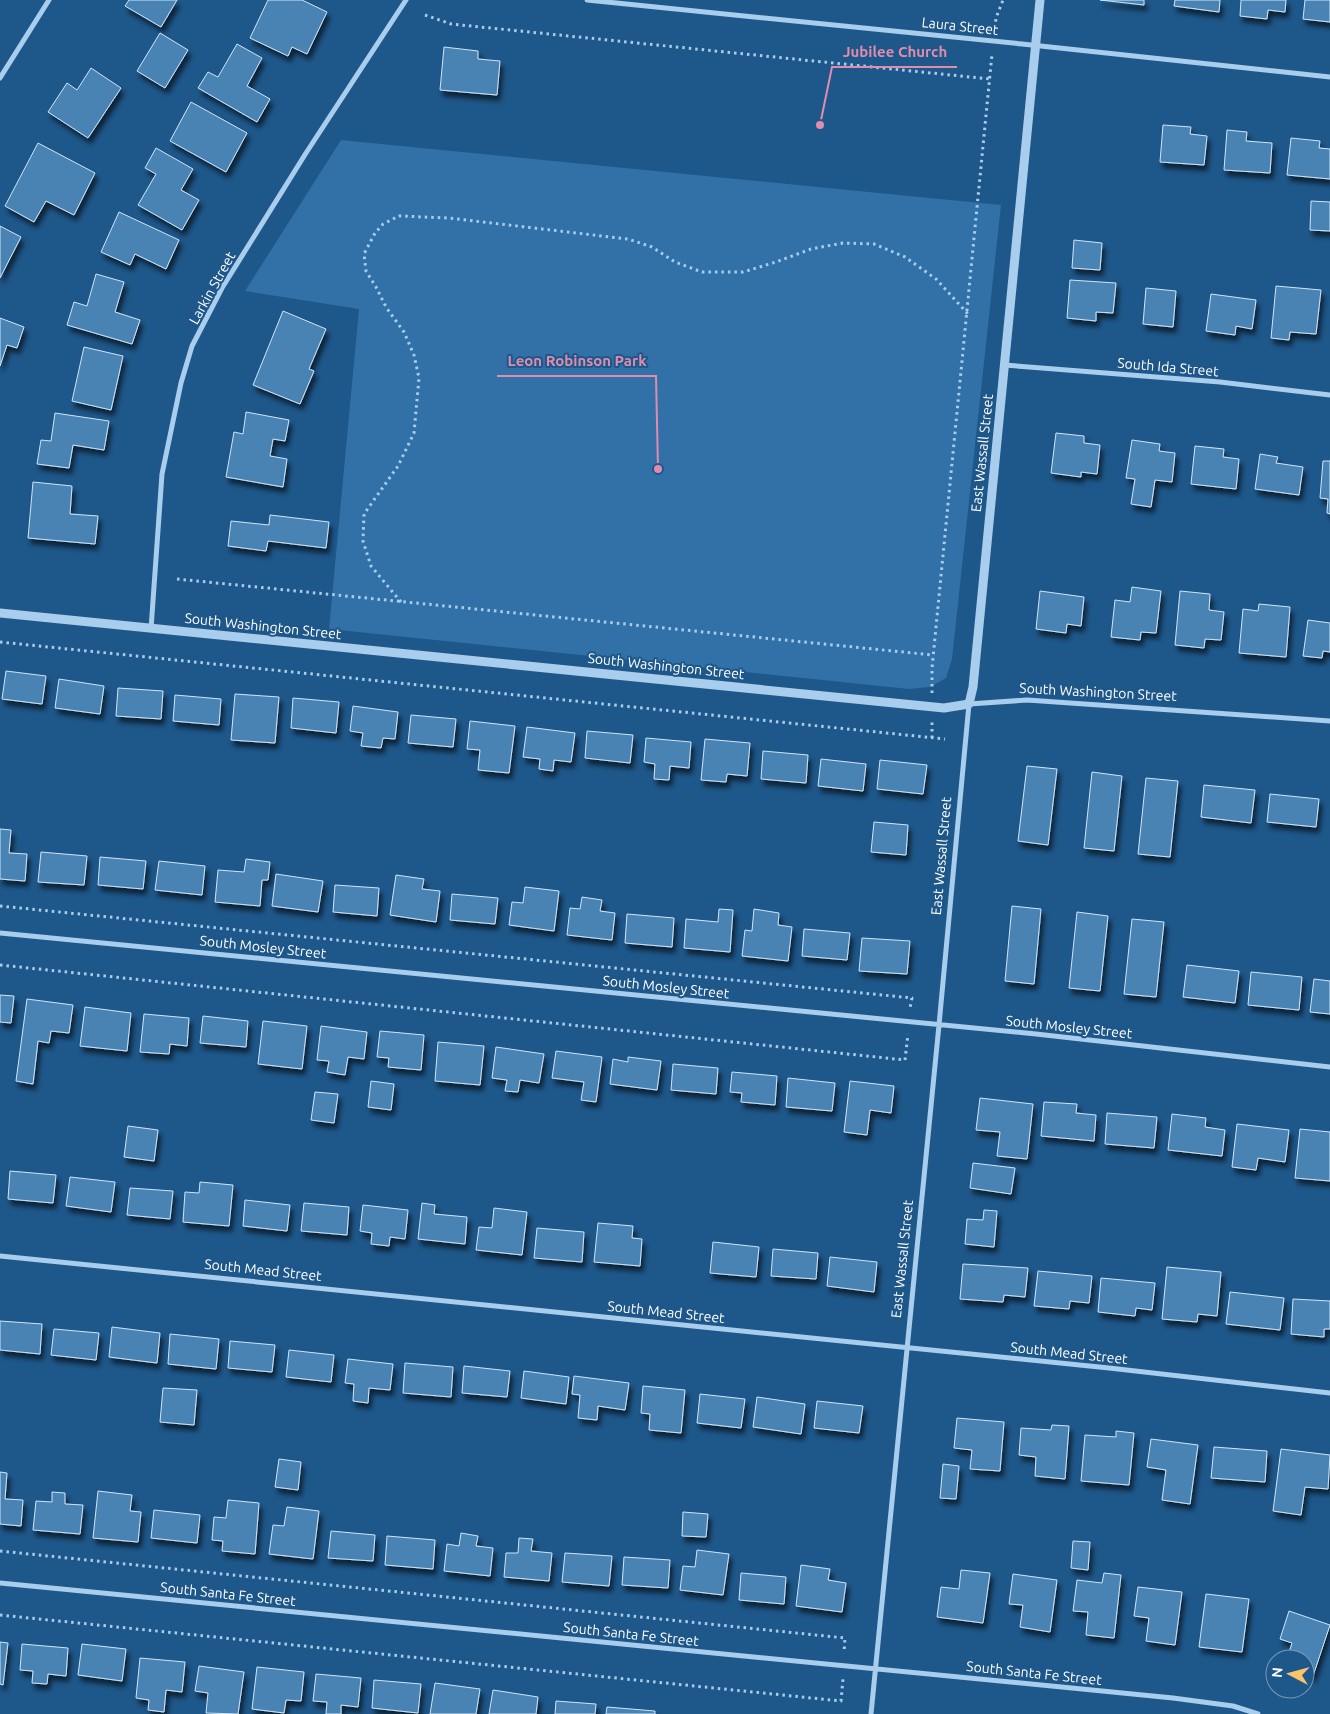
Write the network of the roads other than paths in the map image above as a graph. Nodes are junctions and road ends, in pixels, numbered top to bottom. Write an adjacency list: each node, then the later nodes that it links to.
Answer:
1 (50, 0): 7 (street)
2 (406, 0): 11 (street, Larkin Street)
3 (587, 0): 5 (street, Laura Street)
4 (1040, 0): 5 (street, East Wassall Street)
5 (1036, 45): 6 (street, Laura Street); 8 (street, East Wassall Street)
6 (1330, 77)
7 (0, 78)
8 (1004, 365): 9 (street, South Ida Street); 12 (street, East Wassall Street)
9 (1330, 395)
10 (0, 612): 11 (street, South Washington Street)
11 (151, 628): 12 (street, South Washington Street)
12 (970, 704): 13 (street, South Washington Street); 15 (street, East Wassall Street)
13 (1330, 721)
14 (0, 933): 15 (street, South Mosley Street)
15 (939, 1025): 16 (street, South Mosley Street); 18 (street, East Wassall Street)
16 (1330, 1067)
17 (0, 1256): 18 (street, South Mead Street)
18 (907, 1348): 19 (street, South Mead Street); 21 (street, East Wassall Street)
19 (1330, 1393)
20 (0, 1583): 21 (street, South Santa Fe Street)
21 (875, 1669): 22 (street, East Wassall Street); 23 (street, South Santa Fe Street)
22 (871, 1714)
23 (1258, 1714)

